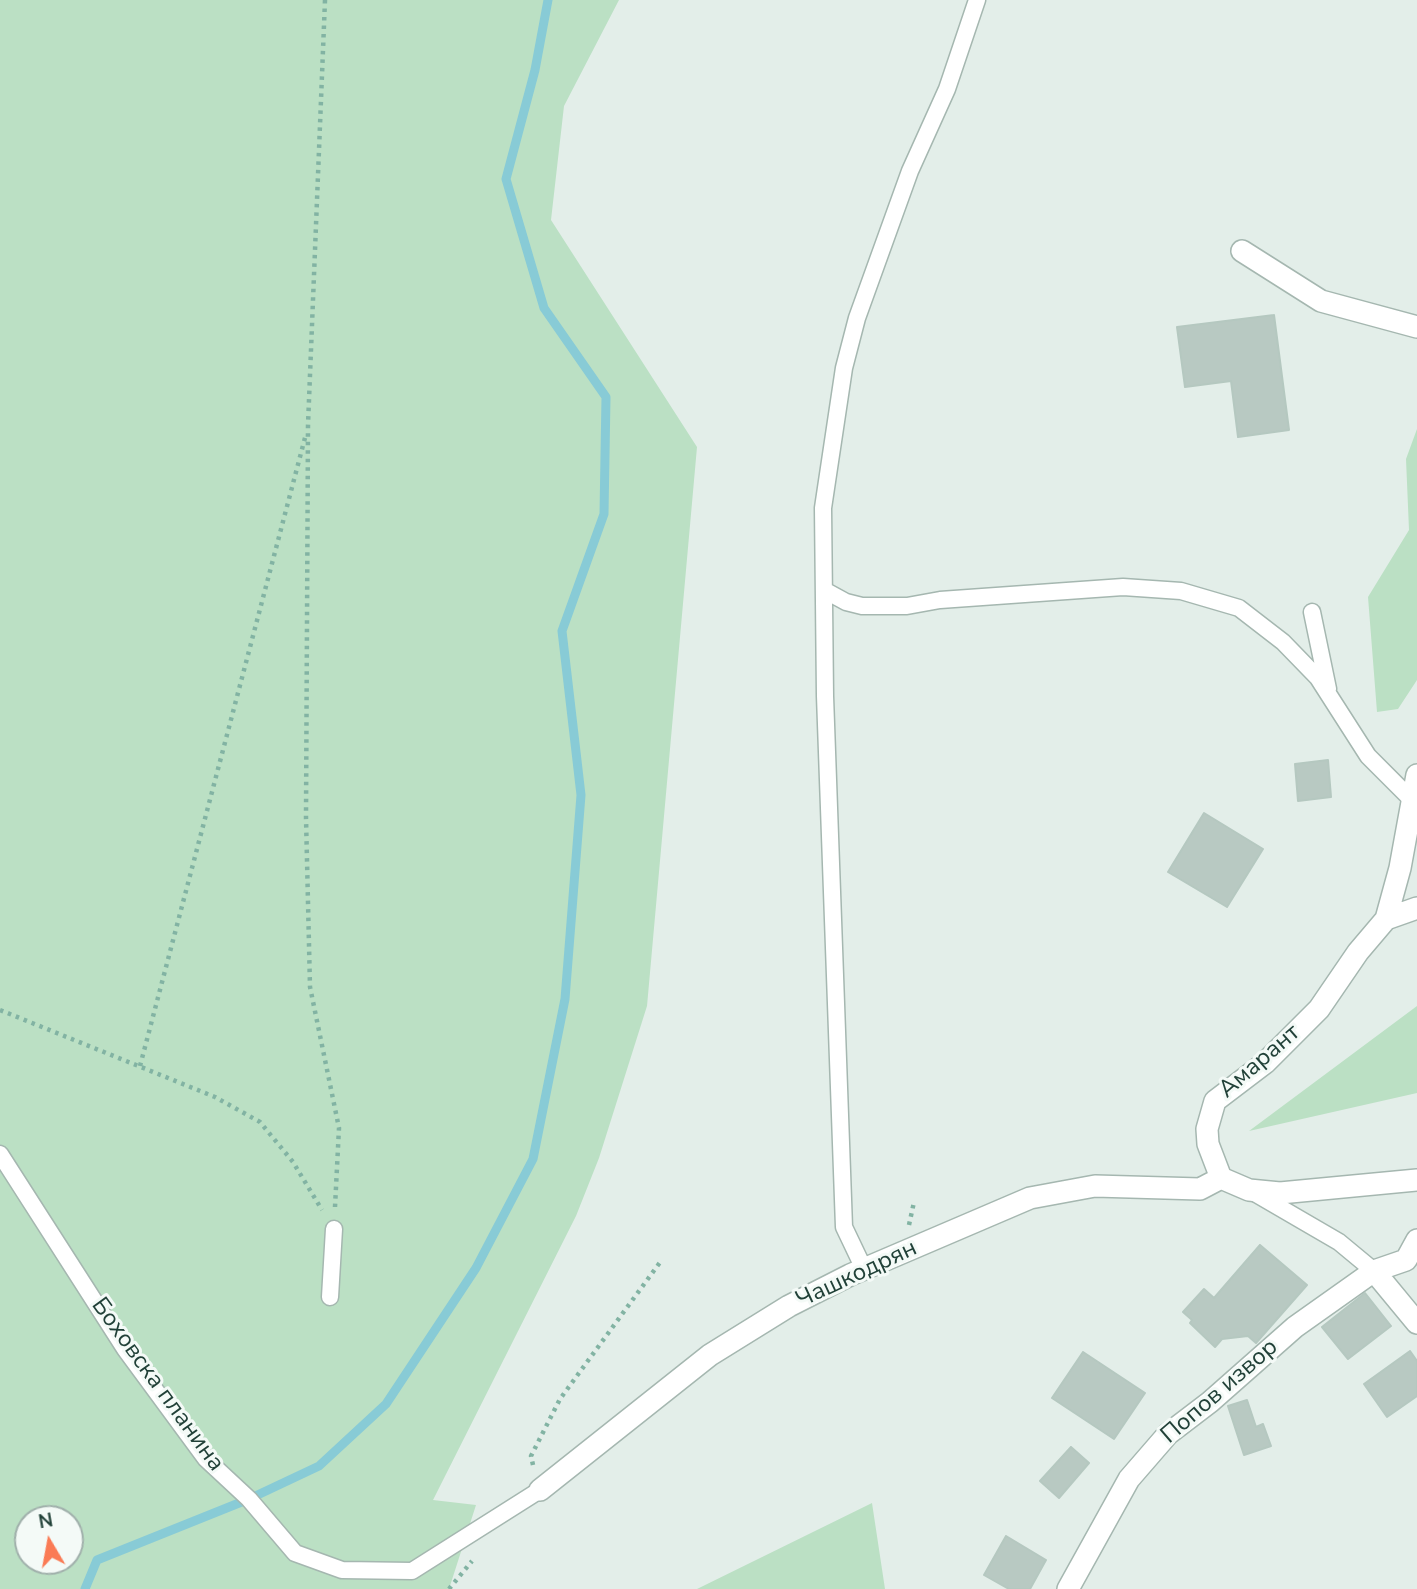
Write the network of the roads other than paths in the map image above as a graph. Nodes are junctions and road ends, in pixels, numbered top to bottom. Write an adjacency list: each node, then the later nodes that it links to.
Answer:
1 (977, 0): 4 (lane)
2 (1242, 251): 3 (street)
3 (1417, 327)
4 (824, 590): 6 (lane); 17 (lane)
5 (1312, 612): 6 (lane)
6 (1330, 695): 8 (lane)
7 (1417, 775): 8 (street, Амарант)
8 (1412, 800): 10 (street, Амарант)
9 (1417, 908): 10 (street)
10 (1386, 919): 12 (street, Амарант)
11 (0, 1154): 21 (lane, Боховска планина)
12 (1221, 1178): 14 (street); 17 (street, Чашкодрян)
13 (1417, 1180): 14 (street)
14 (1250, 1190): 18 (lane)
15 (334, 1229): 19 (lane)
16 (1417, 1240): 18 (street, Попов извор)
17 (864, 1269): 21 (street, Чашкодрян)
18 (1374, 1271): 20 (street); 22 (street, Попов извор)
19 (330, 1297)
20 (1417, 1323)
21 (540, 1490)
22 (1068, 1589)

